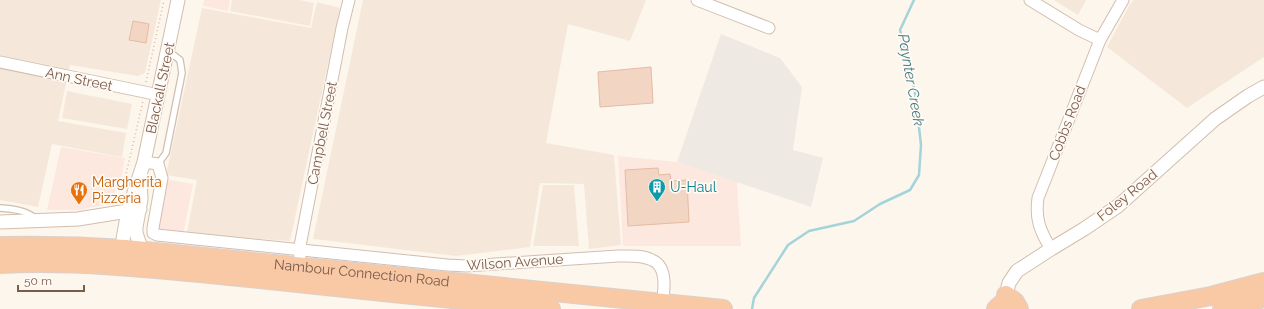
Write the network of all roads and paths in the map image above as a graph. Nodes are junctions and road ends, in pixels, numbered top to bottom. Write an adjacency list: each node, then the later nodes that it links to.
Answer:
1 (178, 0): 8 (street, Blackall Street)
2 (349, 0): 21 (street, Campbell Street)
3 (697, 0): 6 (street)
4 (1030, 0): 7 (street)
5 (1123, 0): 7 (street, Cobbs Road)
6 (769, 28)
7 (1100, 40): 19 (street, Cobbs Road)
8 (168, 51): 11 (street, Blackall Street); 13 (lane)
9 (0, 62): 11 (street, Ann Street)
10 (1264, 87): 19 (street, Foley Road)
11 (159, 95): 12 (street, Blackall Street)
12 (144, 162): 13 (street); 15 (street, Blackall Street)
13 (158, 164): 21 (street, Wilson Avenue)
14 (0, 208): 16 (lane)
15 (134, 210): 16 (street); 20 (street, Blackall Street)
16 (39, 221): 17 (street)
17 (0, 222)
18 (0, 246): 20 (highway, Nambour Connection Road)
19 (1051, 249): 26 (street, Foley Road)
20 (133, 250): 21 (highway, Nambour Connection Road); 23 (street)
21 (299, 258): 27 (highway, Nambour Connection Road); 27 (street, Wilson Avenue)
22 (0, 264): 23 (highway, Nambour Connection Road)
23 (168, 270): 28 (highway, Nambour Connection Road)
24 (1264, 282): 30 (highway)
25 (1264, 298): 31 (highway)
26 (1007, 304)
27 (662, 306): 29 (highway, Nambour Connection Road)
28 (551, 309)
29 (723, 309)
30 (1141, 309)
31 (1222, 309)

